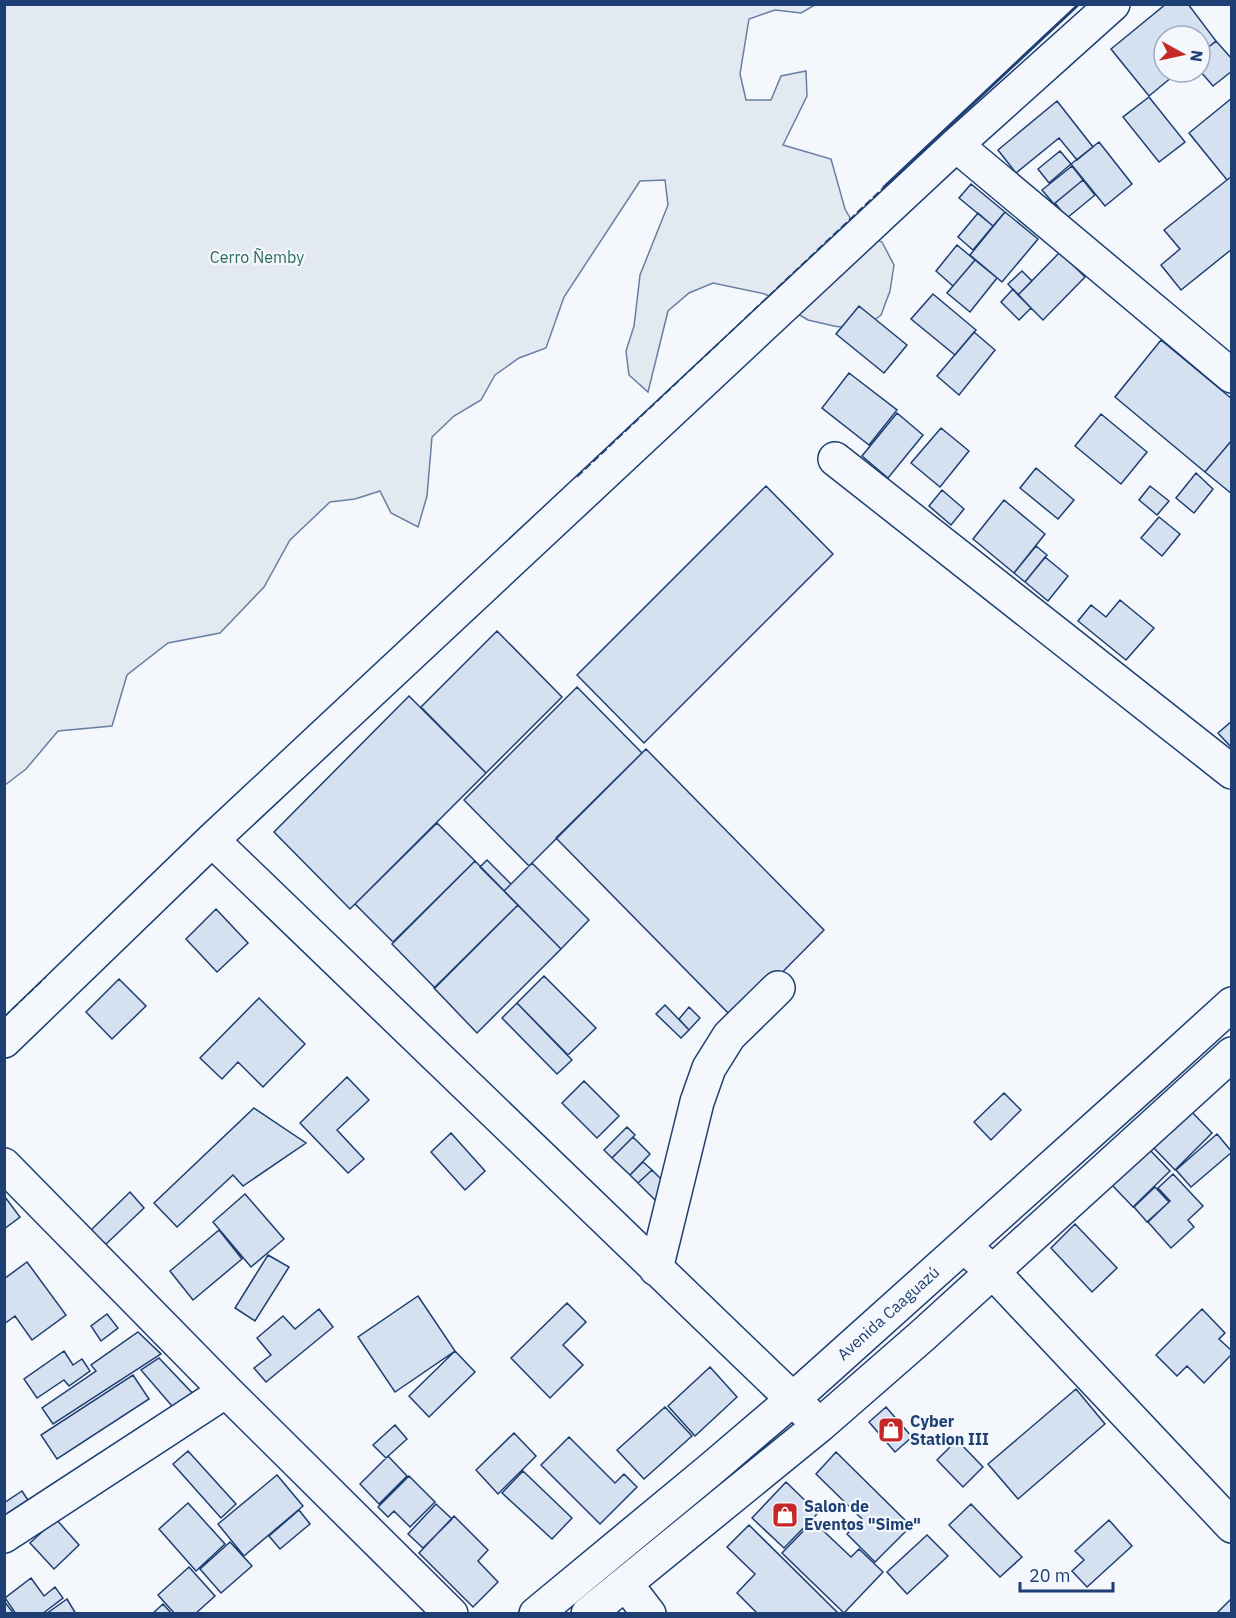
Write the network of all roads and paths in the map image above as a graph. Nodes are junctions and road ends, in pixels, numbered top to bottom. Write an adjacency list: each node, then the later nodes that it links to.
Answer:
1 (1113, 4): 2 (street)
2 (956, 145): 3 (street); 6 (street)
3 (1232, 376)
4 (835, 459): 5 (street)
5 (1232, 772)
6 (212, 840): 9 (street); 13 (street)
7 (778, 988): 13 (street)
8 (1232, 1004): 12 (street, Avenida Caaguazú)
9 (4, 1041)
10 (1232, 1054): 14 (street)
11 (4, 1165): 15 (street)
12 (963, 1246): 14 (street); 16 (street, Avenida Caaguazú)
13 (656, 1269): 16 (street)
14 (992, 1271): 17 (street); 18 (street)
15 (226, 1391): 19 (street); 21 (street)
16 (792, 1400): 17 (street); 22 (street, Avenida Caaguazú)
17 (820, 1425): 20 (street)
18 (1232, 1526)
19 (4, 1536)
20 (626, 1584): 23 (street); 24 (street)
21 (451, 1614)
22 (536, 1614)
23 (588, 1614)
24 (649, 1614)

